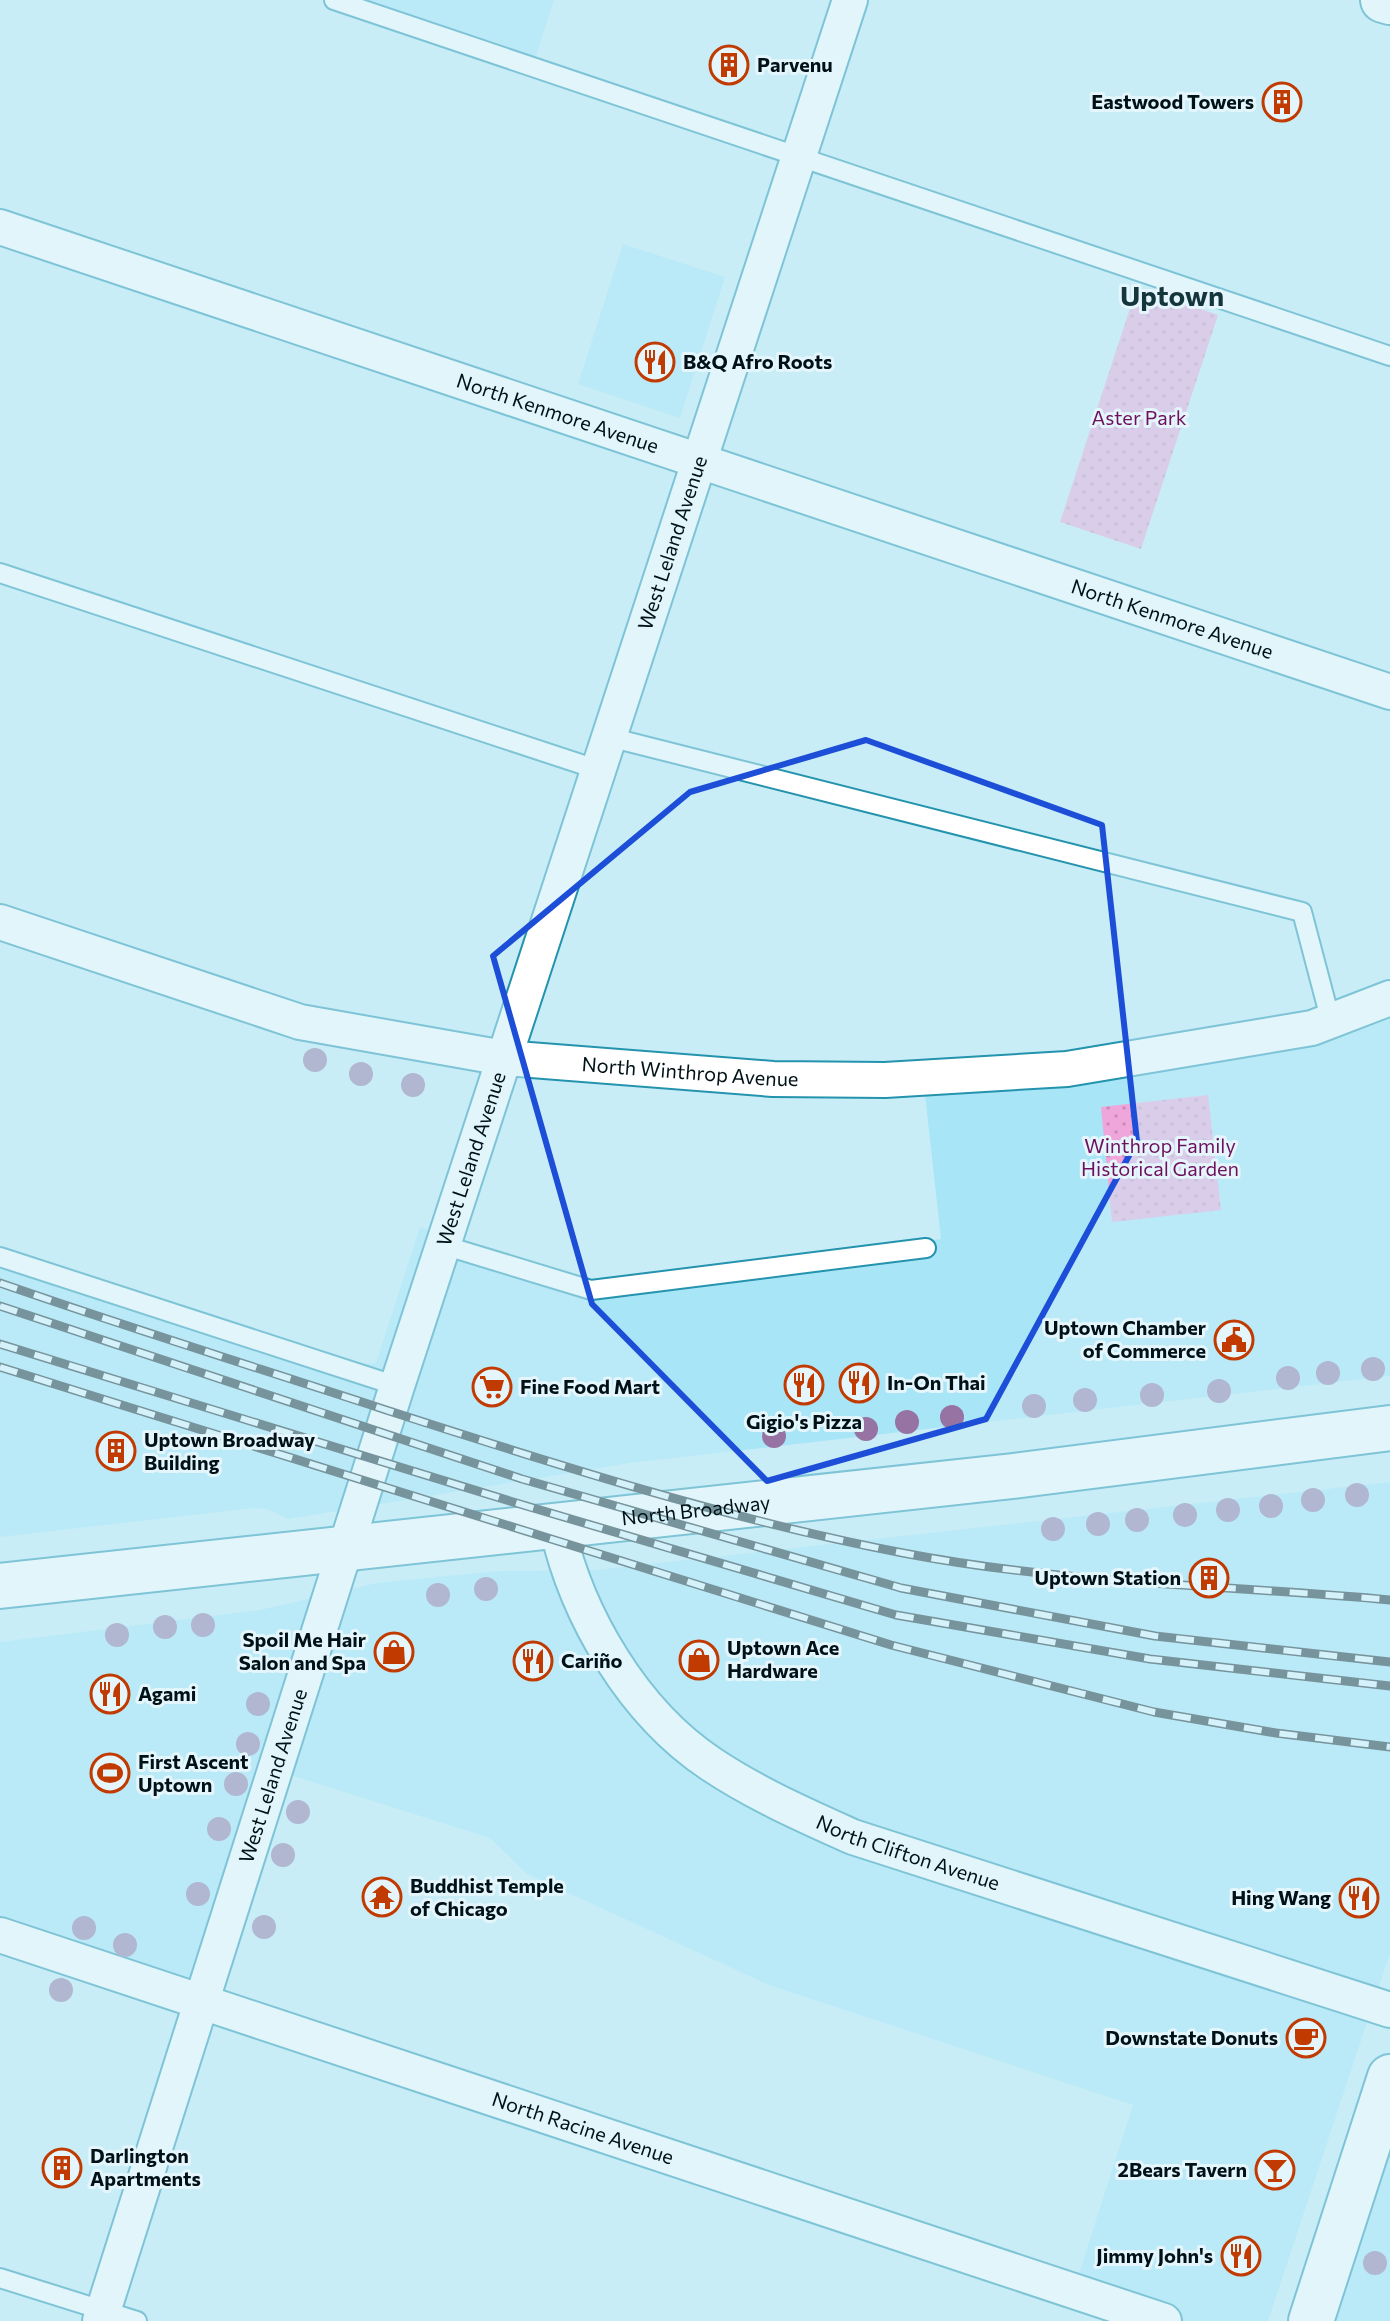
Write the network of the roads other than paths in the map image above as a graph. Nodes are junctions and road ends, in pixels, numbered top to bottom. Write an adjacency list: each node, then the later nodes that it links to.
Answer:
1 (334, 0): 5 (lane)
2 (850, 0): 5 (street, West Leland Avenue)
3 (1383, 0): 4 (main road)
4 (1390, 2)
5 (799, 157): 7 (lane); 8 (street, West Leland Avenue)
6 (0, 227): 8 (street, North Kenmore Avenue)
7 (1390, 356)
8 (699, 462): 10 (street, North Kenmore Avenue); 11 (street, West Leland Avenue)
9 (0, 573): 12 (lane)
10 (1390, 692)
11 (609, 737): 12 (street, West Leland Avenue); 15 (lane)
12 (599, 770): 16 (street, West Leland Avenue)
13 (0, 922): 16 (street, North Winthrop Avenue)
14 (1390, 998): 15 (street, North Winthrop Avenue)
15 (1331, 1022): 16 (street, North Winthrop Avenue)
16 (504, 1058): 17 (street, West Leland Avenue)
17 (443, 1245): 18 (lane); 20 (street, West Leland Avenue)
18 (926, 1248)
19 (0, 1257): 20 (lane)
20 (397, 1386): 23 (street, West Leland Avenue)
21 (1390, 1428): 22 (main road, North Broadway)
22 (557, 1527): 23 (main road, North Broadway); 27 (street, North Clifton Avenue)
23 (347, 1548): 24 (main road, North Broadway); 26 (street, West Leland Avenue)
24 (0, 1586)
25 (0, 1935): 26 (street, North Racine Avenue)
26 (201, 2004): 30 (street, West Leland Avenue); 32 (street, North Racine Avenue)
27 (1390, 2010)
28 (1390, 2077): 33 (main road)
29 (0, 2278): 30 (lane)
30 (102, 2316): 31 (lane)
31 (137, 2321)
32 (1164, 2321)
33 (1311, 2321)

